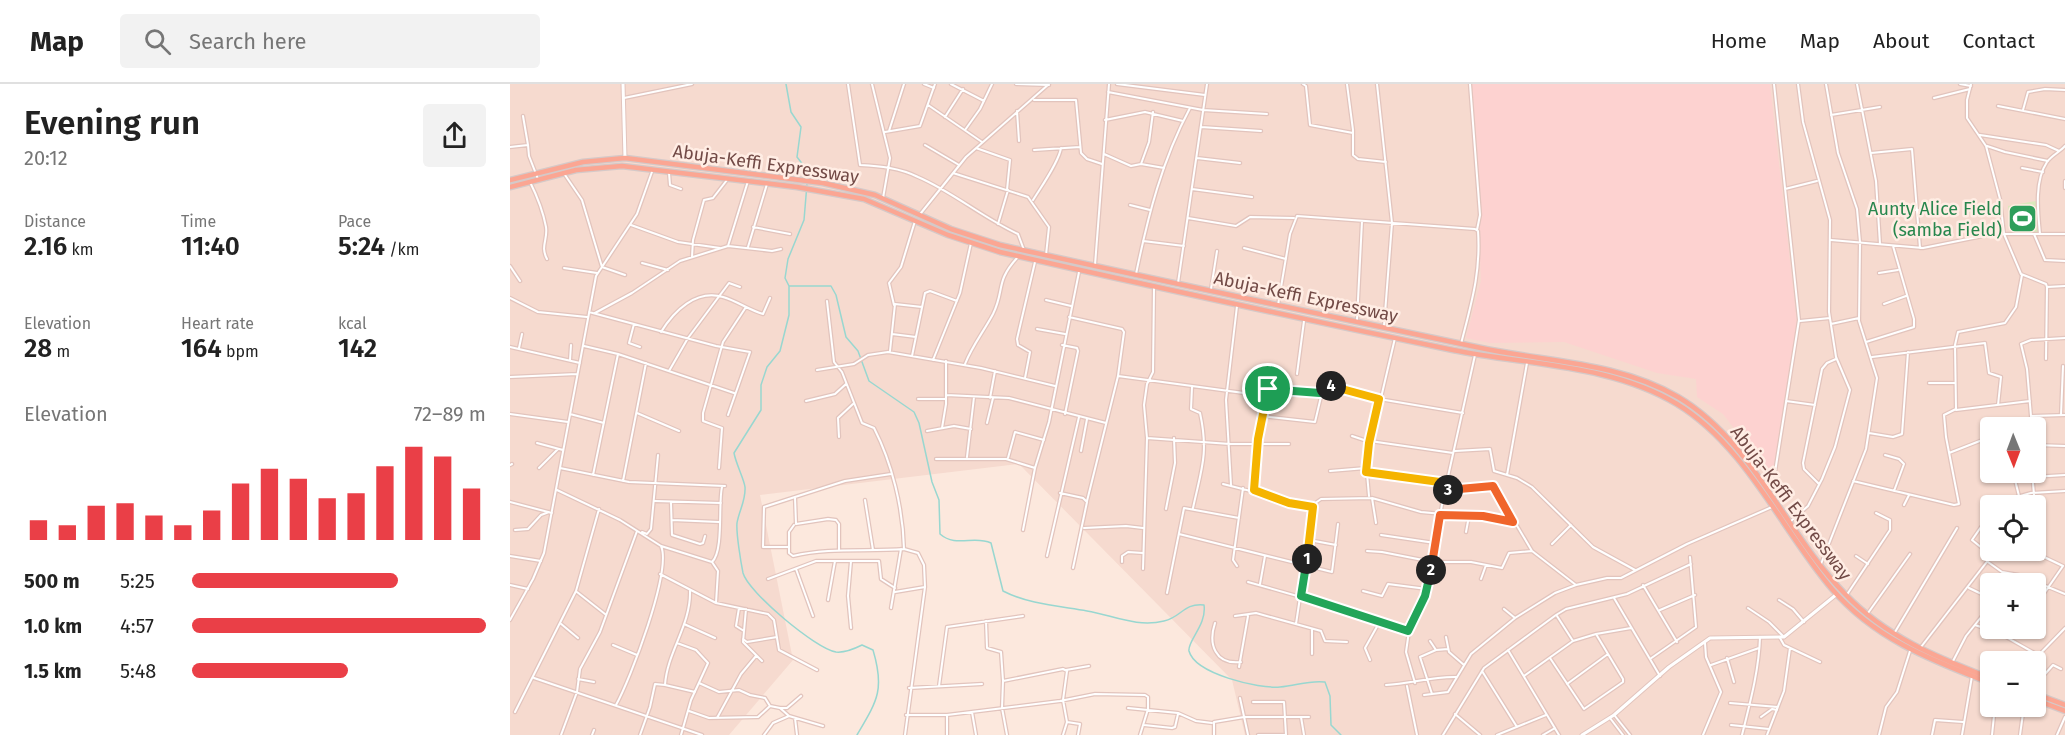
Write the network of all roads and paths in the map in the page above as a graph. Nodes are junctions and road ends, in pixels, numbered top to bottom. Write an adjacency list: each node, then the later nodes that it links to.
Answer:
1 (622, 84): 31 (street)
2 (692, 84): 31 (street)
3 (848, 84): 80 (street)
4 (872, 84): 54 (street)
5 (904, 84): 54 (street)
6 (924, 84): 26 (street)
7 (935, 84): 26 (street)
8 (951, 84): 27 (street)
9 (968, 84): 27 (street)
10 (992, 84): 34 (street)
11 (1016, 84): 12 (street)
12 (1049, 84): 33 (street)
13 (1109, 84): 29 (street)
14 (1117, 84): 30 (street)
15 (1207, 84): 30 (street)
16 (1303, 84): 55 (street)
17 (1347, 84): 55 (street)
18 (1377, 84): 75 (street)
19 (1470, 84): 120 (street)
20 (1774, 84): 102 (street)
21 (1798, 84): 93 (street)
22 (1826, 84): 46 (street)
23 (1857, 84): 40 (street)
24 (1960, 84): 25 (street)
25 (1970, 86): 32 (street); 56 (street)
26 (934, 88): 35 (street)
27 (963, 90): 34 (street); 47 (street)
28 (2065, 90): 41 (street)
29 (1108, 92): 38 (street); 49 (street)
30 (1205, 95): 39 (street)
31 (623, 98): 72 (street)
32 (1934, 98)
33 (1032, 100): 42 (street); 64 (street)
34 (984, 101): 52 (street)
35 (928, 105): 47 (street); 54 (street)
36 (1998, 106): 41 (street)
37 (1880, 107): 40 (street)
38 (1190, 108): 39 (street); 50 (street)
39 (1203, 110): 44 (street); 51 (street)
40 (1861, 110): 46 (street); 70 (street)
41 (2023, 110): 48 (street)
42 (1017, 111): 57 (street); 58 (street)
43 (1153, 112): 49 (street); 50 (street); 78 (street)
44 (1267, 114)
45 (523, 116): 59 (street)
46 (1831, 116): 128 (street)
47 (945, 117): 52 (street)
48 (2065, 119)
49 (1105, 120): 71 (street)
50 (1183, 121): 81 (street)
51 (1201, 127): 53 (street); 73 (street)
52 (964, 130): 58 (street)
53 (1261, 130)
54 (887, 131): 80 (street)
55 (1353, 133): 75 (street)
56 (1979, 135): 61 (street); 68 (street)
57 (1019, 141)
58 (982, 142): 65 (street)
59 (528, 145): 63 (street); 86 (street)
60 (925, 145): 79 (street)
61 (1986, 145): 74 (street); 122 (street)
62 (2065, 146): 68 (street)
63 (510, 147)
64 (1080, 147): 66 (street); 77 (street)
65 (976, 148): 79 (street); 103 (street)
66 (1061, 148): 67 (street); 106 (street)
67 (1034, 150)
68 (2060, 151): 69 (street); 74 (street)
69 (2065, 151)
70 (1871, 153): 108 (street); 110 (street)
71 (1103, 154): 77 (street); 78 (street)
72 (625, 158): 86 (highway, Abuja-Keffi Expressway); 105 (highway, Abuja-Keffi Expressway)
73 (1197, 158): 76 (street); 101 (street)
74 (2048, 161): 85 (street)
75 (1386, 162): 116 (street)
76 (1240, 163)
77 (1102, 164): 150 (street)
78 (1141, 164): 81 (street)
79 (959, 165): 88 (street)
80 (890, 168): 100 (street); 105 (street)
81 (1164, 168): 109 (street)
82 (2022, 168): 85 (street)
83 (653, 169): 84 (highway, Abuja-Keffi Expressway); 87 (highway, Abuja-Keffi Expressway); 117 (street)
84 (669, 171): 89 (highway, Abuja-Keffi Expressway); 99 (street)
85 (2043, 172): 124 (street)
86 (536, 173): 90 (highway, Abuja-Keffi Expressway); 91 (street)
87 (562, 173): 91 (highway, Abuja-Keffi Expressway); 152 (street)
88 (953, 173): 100 (street); 103 (street)
89 (728, 179): 92 (highway, Abuja-Keffi Expressway); 131 (street)
90 (510, 180)
91 (539, 180): 95 (highway, Abuja-Keffi Expressway)
92 (748, 181): 96 (highway, Abuja-Keffi Expressway); 132 (street)
93 (1818, 181): 102 (street); 126 (street)
94 (2065, 181): 98 (street)
95 (530, 182): 97 (highway, Abuja-Keffi Expressway); 145 (street)
96 (767, 184): 114 (highway, Abuja-Keffi Expressway); 119 (street)
97 (510, 187)
98 (2065, 188)
99 (681, 189)
100 (941, 189): 111 (street); 118 (street)
101 (1192, 189): 104 (street); 112 (street)
102 (1785, 189): 191 (street)
103 (1008, 190): 106 (street); 118 (street)
104 (1252, 197)
105 (883, 198): 111 (highway, Abuja-Keffi Expressway)
106 (1032, 201): 142 (street)
107 (1130, 205): 109 (street)
108 (1879, 209): 110 (street); 130 (street)
109 (1150, 210): 127 (street)
110 (1918, 210): 138 (street)
111 (920, 215): 140 (highway, Abuja-Keffi Expressway)
112 (1188, 218): 113 (street); 133 (street)
113 (1294, 218): 115 (street); 147 (street)
114 (916, 220): 129 (highway, Abuja-Keffi Expressway); 178 (street)
115 (1362, 221): 116 (street); 190 (street)
116 (1392, 223): 120 (street); 194 (street)
117 (631, 225): 131 (street); 152 (street)
118 (998, 225): 140 (street)
119 (753, 226): 121 (street); 136 (street)
120 (1477, 230): 206 (street)
121 (790, 234)
122 (2004, 234): 123 (street); 138 (street); 161 (street)
123 (2034, 234): 124 (street); 148 (street)
124 (2040, 234): 125 (street)
125 (2065, 234)
126 (1831, 240): 128 (street); 188 (street)
127 (1143, 241): 133 (street); 159 (street)
128 (1860, 242): 130 (street); 189 (street)
129 (971, 243): 143 (highway, Abuja-Keffi Expressway); 175 (street)
130 (1880, 244): 134 (street)
131 (692, 245): 135 (street); 144 (street)
132 (728, 246): 135 (street); 136 (street)
133 (1184, 246): 163 (street)
134 (1893, 246): 138 (street); 156 (street)
135 (720, 248): 144 (street)
136 (747, 248): 139 (street)
137 (1244, 248): 147 (street)
138 (1920, 248)
139 (781, 249)
140 (1024, 250): 142 (highway, Abuja-Keffi Expressway)
141 (1217, 251): 168 (street)
142 (1046, 255): 150 (highway, Abuja-Keffi Expressway)
143 (1019, 256): 146 (highway, Abuja-Keffi Expressway); 230 (street)
144 (692, 257): 155 (street)
145 (548, 259)
146 (1035, 259): 154 (highway, Abuja-Keffi Expressway); 241 (street)
147 (1286, 259): 179 (street)
148 (2065, 261)
149 (642, 263): 155 (street)
150 (1095, 265): 159 (highway, Abuja-Keffi Expressway)
151 (510, 266): 162 (street)
152 (602, 267): 157 (street); 160 (street)
153 (564, 268): 157 (street)
154 (1080, 269): 164 (highway, Abuja-Keffi Expressway); 180 (street)
155 (668, 270): 184 (street)
156 (1898, 270): 158 (street); 170 (street)
157 (597, 273): 183 (street)
158 (1879, 273)
159 (1136, 274): 163 (highway, Abuja-Keffi Expressway)
160 (625, 275)
161 (2022, 275): 167 (street); 209 (street)
162 (520, 282)
163 (1178, 283): 168 (highway, Abuja-Keffi Expressway)
164 (1154, 285): 176 (highway, Abuja-Keffi Expressway); 242 (street)
165 (2065, 286): 167 (street)
166 (740, 287): 169 (street)
167 (2047, 287): 203 (street)
168 (1210, 290): 179 (highway, Abuja-Keffi Expressway)
169 (719, 296): 181 (street); 196 (street); 200 (street)
170 (1906, 296): 177 (street); 205 (street)
171 (510, 298): 185 (street)
172 (770, 298): 181 (street)
173 (1046, 300): 180 (street)
174 (827, 301): 232 (street)
175 (957, 301): 182 (street); 224 (street)
176 (1237, 303): 187 (highway, Abuja-Keffi Expressway); 249 (street)
177 (1884, 304)
178 (894, 305): 182 (street); 198 (street)
179 (1278, 305): 190 (highway, Abuja-Keffi Expressway)
180 (1071, 306): 186 (street)
181 (746, 307): 213 (street)
182 (922, 307): 201 (street)
183 (589, 312): 184 (street); 185 (street)
184 (594, 313): 192 (street)
185 (588, 317): 210 (street)
186 (1069, 317): 199 (street); 240 (street)
187 (1304, 318): 202 (highway, Abuja-Keffi Expressway); 238 (street)
188 (1830, 318): 191 (street); 193 (street)
189 (1859, 318): 193 (street); 205 (street)
190 (1356, 321): 194 (highway, Abuja-Keffi Expressway)
191 (1799, 321): 259 (street)
192 (634, 324): 196 (street); 212 (street)
193 (1831, 324): 221 (street)
194 (1383, 328): 206 (highway, Abuja-Keffi Expressway)
195 (1037, 329): 199 (street)
196 (662, 332): 200 (street)
197 (522, 334): 214 (street)
198 (891, 334): 201 (street); 215 (street)
199 (1065, 334): 208 (street)
200 (688, 338): 213 (street); 235 (street)
201 (916, 338): 219 (street)
202 (1395, 338): 218 (highway, Abuja-Keffi Expressway); 257 (street)
203 (2047, 338): 204 (street); 222 (street); 260 (street)
204 (2065, 338)
205 (1866, 342): 220 (street)
206 (1461, 344): 226 (highway, Abuja-Keffi Expressway)
207 (571, 345): 223 (street)
208 (1062, 345): 247 (street); 270 (street)
209 (1955, 345): 216 (street); 243 (street); 263 (street)
210 (584, 346): 217 (street); 227 (street)
211 (510, 347): 214 (street)
212 (640, 347)
213 (721, 347): 244 (street); 250 (street)
214 (519, 348): 223 (street)
215 (890, 352): 219 (street); 232 (street)
216 (1908, 352): 220 (street); 285 (street)
217 (618, 354): 228 (street); 278 (street)
218 (1475, 355): 229 (highway, Abuja-Keffi Expressway); 267 (street)
219 (912, 356): 224 (street)
220 (1872, 357): 285 (street)
221 (1836, 359): 262 (street); 327 (street)
222 (2046, 359)
223 (570, 360): 227 (street)
224 (933, 360): 225 (street)
225 (946, 361): 230 (street); 253 (street)
226 (1562, 362): 233 (highway); 330 (highway, Abuja-Keffi Expressway)
227 (580, 363): 237 (street)
228 (646, 363): 235 (street); 266 (street)
229 (1527, 363): 233 (highway, Abuja-Keffi Expressway); 320 (street)
230 (965, 365): 236 (street)
231 (2063, 366): 272 (street)
232 (837, 367): 234 (street); 245 (street)
233 (1561, 368): 350 (highway, Abuja-Keffi Expressway)
234 (817, 370)
235 (669, 371): 244 (street)
236 (995, 371): 241 (street); 255 (street)
237 (577, 374): 239 (street); 269 (street)
238 (1297, 374)
239 (510, 376)
240 (1118, 376): 242 (street); 280 (street)
241 (1025, 378): 247 (street)
242 (1149, 379): 248 (street); 288 (street)
243 (1955, 383): 246 (street); 264 (street)
244 (709, 384): 250 (street); 312 (street)
245 (846, 384): 258 (street); 261 (street)
246 (1929, 384)
247 (1055, 386): 265 (street)
248 (1192, 387): 249 (street); 291 (street)
249 (1227, 391): 252 (street); 295 (street)
250 (734, 393): 271 (street)
251 (1320, 393): 252 (street); 257 (street); 273 (street)
252 (1266, 396): 273 (street)
253 (946, 397): 254 (street); 256 (street); 281 (street)
254 (974, 397): 255 (street); 282 (street)
255 (991, 398): 265 (street); 279 (street)
256 (918, 399)
257 (1379, 399): 267 (street); 292 (street)
258 (806, 401)
259 (1786, 401): 262 (street); 330 (street)
260 (2031, 401): 263 (street); 274 (street)
261 (853, 404): 287 (street); 316 (street)
262 (1815, 405): 327 (street)
263 (1998, 405): 264 (street)
264 (1956, 410): 304 (street)
265 (1050, 411): 270 (street); 290 (street)
266 (637, 413): 283 (street); 321 (street)
267 (1463, 413): 303 (street)
268 (510, 414): 277 (street)
269 (570, 414): 277 (street); 278 (street)
270 (1065, 414): 275 (street)
271 (728, 415)
272 (2063, 415): 274 (street)
273 (1262, 416): 297 (street)
274 (2032, 416)
275 (1079, 417): 276 (street); 336 (street)
276 (1087, 419): 280 (street); 302 (street)
277 (568, 422): 301 (street)
278 (604, 423): 319 (street)
279 (987, 423)
280 (1106, 423): 344 (street)
281 (942, 428): 282 (street); 284 (street)
282 (971, 429): 307 (street)
283 (679, 431)
284 (927, 431)
285 (1869, 434): 322 (street)
286 (1352, 436): 292 (street)
287 (839, 437)
288 (1147, 438): 289 (street); 368 (street)
289 (1174, 438): 291 (street); 353 (street)
290 (1044, 440): 309 (street); 313 (street)
291 (1204, 441): 295 (street); 351 (street)
292 (1370, 441): 303 (street); 314 (street)
293 (1980, 441): 304 (street)
294 (537, 443): 300 (street)
295 (1230, 444): 297 (street); 328 (street)
296 (1289, 444): 297 (street)
297 (1257, 445): 332 (street)
298 (2046, 445): 299 (street)
299 (2065, 446)
300 (558, 449): 301 (street); 310 (street)
301 (564, 450): 311 (street)
302 (1081, 451)
303 (1454, 452): 320 (street); 324 (street)
304 (1949, 453): 338 (street)
305 (658, 455): 323 (street)
306 (1885, 455): 334 (street)
307 (967, 458): 308 (street); 309 (street)
308 (936, 459)
309 (1007, 459): 313 (street)
310 (540, 468)
311 (560, 468): 319 (street); 331 (street)
312 (719, 468)
313 (1035, 468): 372 (street)
314 (1366, 470): 315 (street); 324 (street); 341 (street)
315 (1330, 471)
316 (891, 474): 340 (street); 387 (street)
317 (2046, 475): 318 (street)
318 (2065, 475)
319 (593, 476): 321 (street)
320 (1507, 476): 366 (street)
321 (623, 481): 323 (street)
322 (1853, 481): 334 (street); 407 (street)
323 (654, 483): 343 (street); 347 (street)
324 (1447, 483): 333 (street)
325 (2033, 483): 337 (street)
326 (1224, 484): 328 (street)
327 (1819, 484): 362 (street)
328 (1231, 485): 329 (street)
329 (1244, 488): 332 (street); 358 (street)
330 (1766, 489): 362 (highway, Abuja-Keffi Expressway)
331 (556, 490): 352 (street); 354 (street)
332 (1254, 490): 349 (street)
333 (1445, 491): 356 (street); 361 (street)
334 (1894, 491): 338 (street)
335 (2065, 491): 337 (street)
336 (1060, 493): 344 (street); 394 (street)
337 (2034, 493): 339 (street)
338 (1909, 495): 348 (street)
339 (2024, 495)
340 (795, 497): 363 (street); 384 (street)
341 (1371, 497): 349 (street); 356 (street); 365 (street)
342 (865, 500): 388 (street)
343 (654, 501): 346 (street); 373 (street)
344 (1087, 501): 367 (street)
345 (510, 502): 354 (street)
346 (671, 503): 347 (street); 359 (street)
347 (721, 503): 360 (street)
348 (1904, 505)
349 (1313, 507): 378 (street)
350 (1772, 507): 415 (street); 436 (highway, Abuja-Keffi Expressway)
351 (1193, 508): 358 (street); 375 (street)
352 (598, 509): 373 (street); 431 (street)
353 (1166, 509)
354 (550, 512): 371 (street); 399 (street)
355 (1876, 513): 408 (street)
356 (1440, 515): 357 (street); 379 (street)
357 (1469, 516): 361 (street); 374 (street)
358 (1239, 518): 385 (street)
359 (672, 520): 360 (street); 377 (street)
360 (719, 522): 402 (street)
361 (1513, 522): 390 (street)
362 (1790, 522): 407 (highway, Abuja-Keffi Expressway)
363 (796, 524): 384 (street); 386 (street)
364 (1338, 524): 381 (street)
365 (1376, 524)
366 (1571, 525): 380 (street); 415 (street)
367 (1082, 528): 368 (street); 412 (street)
368 (1143, 528): 391 (street)
369 (1957, 528): 477 (street)
370 (1980, 528): 383 (street)
371 (515, 530)
372 (1023, 530)
373 (638, 531): 382 (street); 451 (street)
374 (1466, 532)
375 (1179, 534): 385 (street); 434 (street)
376 (1381, 535): 379 (street)
377 (705, 536)
378 (1309, 540): 381 (street); 411 (street)
379 (1435, 543): 404 (street)
380 (1552, 544)
381 (1336, 545): 411 (street)
382 (661, 546): 402 (street); 417 (street)
383 (1980, 546)
384 (789, 547): 386 (street)
385 (1234, 547): 395 (street); 410 (street)
386 (839, 549): 388 (street)
387 (903, 549): 388 (street); 425 (street); 430 (street)
388 (873, 551)
389 (1367, 551): 404 (street)
390 (1532, 551): 409 (street); 423 (street)
391 (1143, 553): 403 (street); 414 (street)
392 (1910, 554): 453 (street)
393 (510, 556): 399 (street)
394 (1047, 556)
395 (1264, 556): 411 (street); 421 (street)
396 (1856, 556): 408 (street)
397 (1690, 557): 406 (street)
398 (2046, 558): 427 (street)
399 (542, 561): 428 (street)
400 (835, 561): 401 (street); 413 (street); 442 (street)
401 (851, 561): 430 (street); 470 (street)
402 (712, 562): 444 (street)
403 (1122, 562)
404 (1432, 562): 409 (street); 429 (street)
405 (1988, 562): 416 (street); 426 (street)
406 (1691, 564): 424 (street); 438 (street)
407 (1821, 564): 440 (highway, Abuja-Keffi Expressway)
408 (1868, 564): 440 (street)
409 (1486, 565): 419 (street)
410 (1237, 566)
411 (1305, 567): 439 (street)
412 (1073, 568)
413 (796, 569): 418 (street); 455 (street)
414 (1143, 569)
415 (1635, 570): 423 (street)
416 (2008, 573)
417 (660, 574): 432 (street); 503 (street)
418 (768, 579)
419 (1481, 579)
420 (1248, 582): 421 (street)
421 (1260, 584): 439 (street)
422 (510, 585): 428 (street)
423 (1576, 585): 459 (street)
424 (1643, 585): 441 (street); 450 (street)
425 (925, 587): 430 (street); 542 (street)
426 (1968, 588): 435 (street); 495 (street)
427 (2046, 588): 437 (street)
428 (528, 589): 454 (street)
429 (1427, 589): 433 (street); 475 (street)
430 (894, 590): 447 (street)
431 (576, 591): 451 (street); 464 (street)
432 (690, 591): 444 (street); 467 (street)
433 (1363, 591)
434 (1167, 592)
435 (1980, 593)
436 (1837, 594): 463 (street); 498 (highway, Abuja-Keffi Expressway)
437 (2065, 594)
438 (1695, 595): 450 (street); 489 (street)
439 (1301, 596): 466 (street); 468 (street)
440 (1846, 596): 453 (highway, Abuja-Keffi Expressway)
441 (1614, 598): 452 (street); 471 (street)
442 (828, 600)
443 (1779, 600): 463 (street)
444 (716, 603): 445 (street)
445 (739, 607): 446 (street); 474 (street)
446 (746, 608): 474 (street); 478 (street)
447 (891, 608)
448 (1748, 608): 483 (street)
449 (1504, 609): 459 (street)
450 (1660, 610): 489 (street)
451 (605, 614): 528 (street)
452 (1556, 615): 487 (street); 497 (street)
453 (1867, 615): 477 (highway, Abuja-Keffi Expressway)
454 (511, 616): 461 (street)
455 (813, 616)
456 (1023, 616): 462 (street)
457 (1235, 616): 458 (street)
458 (1248, 616): 468 (street); 510 (street)
459 (1515, 618): 513 (street)
460 (1980, 619): 469 (street)
461 (510, 620)
462 (986, 621): 531 (street); 541 (street)
463 (1804, 622): 483 (street)
464 (560, 623): 480 (street); 527 (street)
465 (1215, 623): 510 (street)
466 (1379, 623): 475 (street); 508 (street)
467 (684, 624): 481 (street); 490 (street)
468 (1296, 624): 473 (street)
469 (1975, 626): 499 (street); 512 (street)
470 (851, 628)
471 (1631, 628): 476 (street); 507 (street)
472 (2065, 628): 500 (street)
473 (1312, 630): 488 (street); 501 (street)
474 (744, 631): 484 (street)
475 (1408, 631): 537 (street)
476 (1596, 634): 487 (street); 502 (street)
477 (1893, 634): 495 (highway, Abuja-Keffi Expressway)
478 (777, 637): 484 (street); 518 (street)
479 (1446, 637): 494 (street)
480 (578, 638)
481 (715, 638)
482 (1760, 638): 483 (street); 485 (street); 492 (street)
483 (1782, 638): 493 (street)
484 (743, 639): 504 (street)
485 (1705, 640): 514 (street); 524 (street)
486 (1430, 641): 496 (street)
487 (1573, 641): 505 (street)
488 (1347, 642)
489 (1677, 642): 507 (street)
490 (677, 643): 534 (street); 539 (street)
491 (613, 645): 503 (street)
492 (1759, 648): 506 (street); 554 (street)
493 (1790, 648): 511 (street); 562 (street)
494 (1448, 649): 496 (street); 513 (street)
495 (1919, 649): 512 (highway, Abuja-Keffi Expressway)
496 (1436, 650): 530 (street)
497 (1508, 650): 520 (street); 523 (street)
498 (1910, 651): 525 (highway, Abuja-Keffi Expressway); 630 (street)
499 (2031, 651)
500 (2042, 651)
501 (1312, 654)
502 (1608, 654): 538 (street); 538 (street)
503 (637, 655): 556 (street)
504 (756, 656): 509 (street); 543 (street)
505 (1550, 658): 523 (street); 538 (street)
506 (1727, 658): 514 (street); 532 (street)
507 (1650, 659): 524 (street)
508 (1370, 660)
509 (762, 661)
510 (1241, 662): 516 (street)
511 (1820, 662)
512 (1952, 663): 522 (highway, Abuja-Keffi Expressway)
513 (1464, 665): 526 (street)
514 (1710, 665): 627 (street)
515 (1089, 666): 519 (street)
516 (1239, 667)
517 (2061, 669): 521 (street)
518 (817, 670)
519 (1066, 670): 531 (street); 551 (street)
520 (1482, 671): 569 (street); 593 (street)
521 (2046, 673)
522 (1980, 674)
523 (1524, 676): 572 (street)
524 (1660, 676): 573 (street)
525 (1972, 676): 529 (highway, Abuja-Keffi Expressway); 588 (street)
526 (1457, 677): 530 (street); 547 (street)
527 (534, 678): 545 (street); 566 (street)
528 (578, 679): 533 (street); 545 (street)
529 (1980, 679)
530 (1428, 680): 537 (street); 547 (street)
531 (1003, 681): 560 (street)
532 (1734, 681)
533 (594, 682)
534 (699, 684): 543 (street); 544 (street)
535 (982, 684): 541 (street)
536 (1407, 684): 537 (street); 540 (street); 618 (street)
537 (1415, 684)
538 (1567, 684)
539 (665, 685): 544 (street); 576 (street)
540 (1386, 685)
541 (939, 687): 542 (street)
542 (909, 688): 570 (street)
543 (733, 690): 558 (street); 584 (street)
544 (695, 692): 564 (street)
545 (576, 694): 556 (street); 599 (street)
546 (1424, 694): 547 (street)
547 (1432, 694)
548 (801, 696): 559 (street)
549 (1240, 698): 577 (street)
550 (2046, 698): 557 (highway)
551 (1063, 700): 560 (street); 563 (street); 587 (street)
552 (1253, 702): 575 (street)
553 (1731, 703): 554 (street)
554 (1748, 704): 562 (street); 595 (street)
555 (2046, 704): 565 (highway)
556 (616, 705): 576 (street)
557 (2065, 705)
558 (770, 706): 559 (street); 584 (street)
559 (780, 708): 574 (street)
560 (1002, 708): 567 (street); 609 (street)
561 (1128, 708): 563 (street)
562 (1777, 708): 580 (street); 597 (street)
563 (1148, 709): 568 (street); 590 (street)
564 (688, 710): 584 (street); 596 (street)
565 (2065, 711)
566 (516, 712)
567 (972, 712): 571 (street); 608 (street)
568 (1178, 713): 589 (street); 590 (street)
569 (1455, 714): 619 (street); 620 (street)
570 (906, 715): 571 (street); 606 (street)
571 (947, 715): 607 (street)
572 (1546, 715): 593 (street); 594 (street)
573 (1614, 715): 586 (street); 626 (street)
574 (789, 716): 585 (street); 604 (street)
575 (1285, 716): 577 (street); 578 (street); 616 (street)
576 (646, 717): 596 (street); 601 (street)
577 (1244, 717): 589 (street); 614 (street)
578 (1301, 717): 579 (street); 617 (street)
579 (1309, 717)
580 (1761, 717)
581 (1994, 717): 633 (street)
582 (2022, 717): 634 (street)
583 (2065, 717): 635 (street)
584 (717, 718)
585 (795, 718): 592 (street); 605 (street)
586 (1610, 718): 624 (street); 625 (street)
587 (1067, 722): 610 (street); 611 (street)
588 (1963, 722): 631 (street); 632 (street)
589 (1212, 723): 613 (street)
590 (1144, 725): 612 (street)
591 (1731, 725): 595 (street)
592 (823, 726)
593 (1516, 727): 621 (street)
594 (1555, 728): 622 (street); 623 (street)
595 (1744, 728): 597 (street); 628 (street)
596 (684, 729): 602 (street); 603 (street)
597 (1769, 729): 629 (street)
598 (594, 730): 600 (street)
599 (561, 735)
600 (592, 735)
601 (640, 735)
602 (681, 735)
603 (702, 735)
604 (764, 735)
605 (797, 735)
606 (905, 735)
607 (947, 735)
608 (976, 735)
609 (1007, 735)
610 (1063, 735)
611 (1078, 735)
612 (1140, 735)
613 (1214, 735)
614 (1248, 735)
615 (1258, 735): 616 (street)
616 (1286, 735)
617 (1304, 735)
618 (1417, 735)
619 (1443, 735)
620 (1480, 735)
621 (1497, 735)
622 (1543, 735)
623 (1559, 735)
624 (1582, 735)
625 (1623, 735)
626 (1630, 735)
627 (1703, 735)
628 (1742, 735)
629 (1767, 735)
630 (1879, 735)
631 (1932, 735)
632 (1962, 735)
633 (1992, 735)
634 (2020, 735)
635 (2057, 735)

